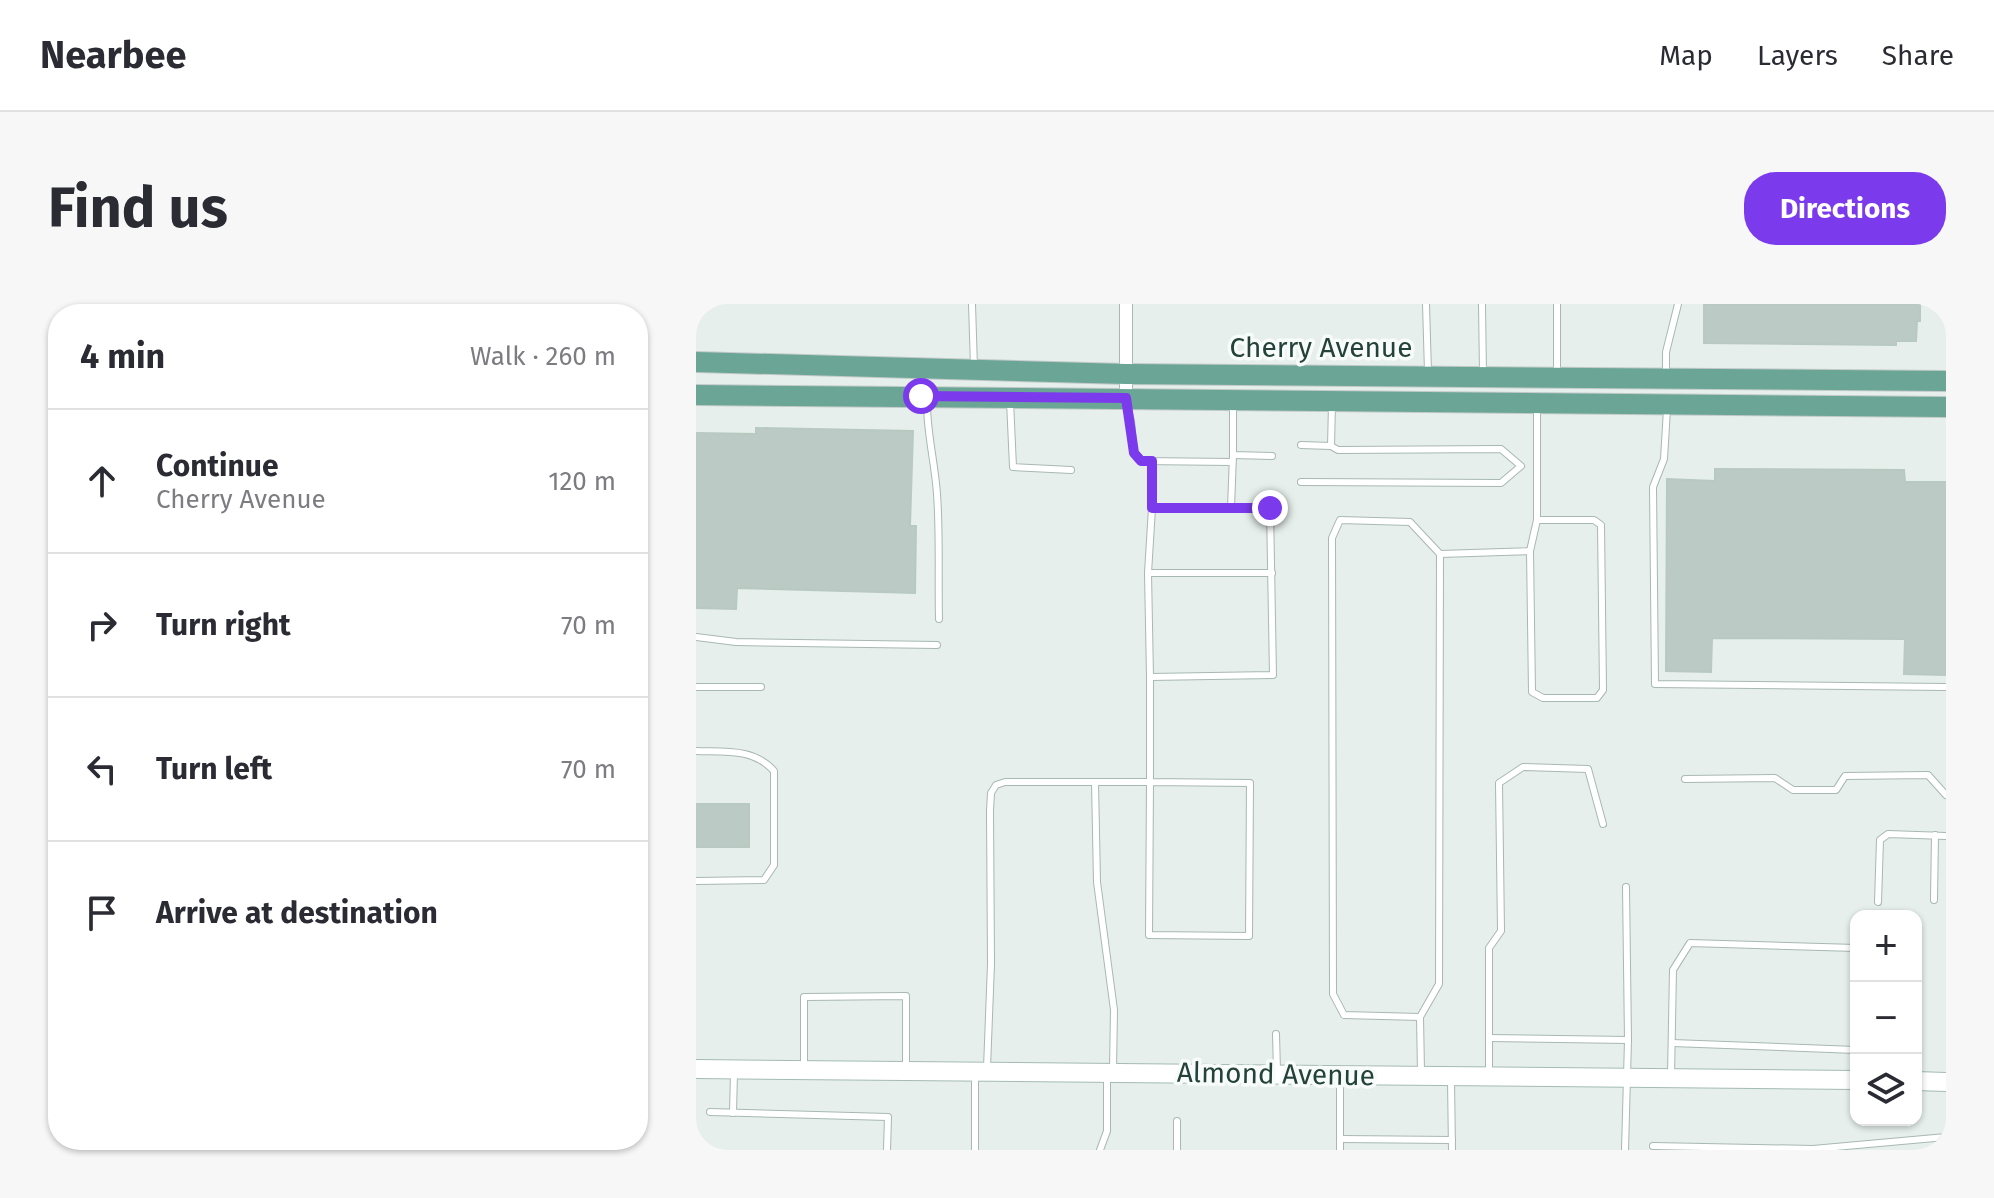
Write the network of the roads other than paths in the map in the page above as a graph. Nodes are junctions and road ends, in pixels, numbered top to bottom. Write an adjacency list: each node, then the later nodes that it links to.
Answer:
1 (972, 304): 8 (lane)
2 (1126, 304): 9 (street)
3 (1426, 304): 10 (lane)
4 (1482, 304): 12 (lane)
5 (1557, 304): 11 (lane)
6 (1678, 304): 13 (lane)
7 (696, 362): 8 (main road, Cherry Avenue)
8 (974, 371): 9 (main road, Cherry Avenue)
9 (1126, 374): 10 (main road, Cherry Avenue); 21 (street)
10 (1428, 375): 12 (main road, Cherry Avenue)
11 (1557, 376): 12 (main road, Cherry Avenue); 13 (main road, Cherry Avenue)
12 (1483, 377)
13 (1665, 378): 14 (main road, Cherry Avenue)
14 (1946, 381)
15 (696, 395): 16 (main road, Cherry Avenue)
16 (927, 396): 17 (main road, Cherry Avenue); 40 (lane)
17 (1010, 396): 21 (main road, Cherry Avenue); 31 (lane)
18 (1233, 400): 19 (main road, Cherry Avenue); 21 (main road, Cherry Avenue); 27 (lane)
19 (1332, 400): 20 (main road, Cherry Avenue); 25 (lane)
20 (1537, 403): 22 (main road, Cherry Avenue); 30 (lane)
21 (1126, 404): 28 (lane)
22 (1667, 404): 23 (main road, Cherry Avenue); 46 (lane)
23 (1946, 407)
24 (1301, 445): 25 (lane)
25 (1331, 446): 29 (lane)
26 (1272, 456): 27 (lane)
27 (1233, 458): 28 (lane); 34 (lane)
28 (1152, 461): 33 (lane)
29 (1521, 466): 30 (lane); 32 (lane)
30 (1537, 467): 35 (lane)
31 (1071, 470)
32 (1301, 482)
33 (1152, 508): 34 (lane); 38 (lane)
34 (1231, 508): 39 (lane)
35 (1537, 520): 36 (lane); 36 (lane)
36 (1530, 551): 37 (lane)
37 (1440, 554): 60 (lane); 60 (lane)
38 (1148, 573): 39 (lane); 43 (lane)
39 (1272, 573): 43 (lane)
40 (939, 619)
41 (696, 637): 42 (lane)
42 (937, 645)
43 (1150, 677): 50 (lane)
44 (696, 687): 45 (lane)
45 (761, 687)
46 (1946, 687)
47 (696, 751): 55 (lane)
48 (1685, 779): 51 (lane)
49 (1095, 782): 50 (lane); 70 (lane); 71 (lane)
50 (1150, 782): 50 (lane)
51 (1946, 795)
52 (1603, 824): 62 (lane)
53 (1935, 835): 54 (lane); 57 (lane); 58 (lane)
54 (1946, 836)
55 (696, 881)
56 (1626, 887): 63 (lane)
57 (1934, 900)
58 (1878, 902)
59 (1850, 948): 64 (lane)
60 (1420, 1017): 74 (lane)
61 (1276, 1034): 72 (lane)
62 (1489, 1038): 63 (lane); 76 (lane)
63 (1628, 1040): 77 (lane)
64 (1672, 1043): 65 (lane); 78 (lane)
65 (1850, 1050)
66 (696, 1069): 67 (street, Almond Avenue)
67 (733, 1069): 68 (street, Almond Avenue); 83 (lane)
68 (803, 1070): 69 (street, Almond Avenue); 69 (lane)
69 (906, 1070): 70 (street, Almond Avenue)
70 (981, 1071): 71 (street, Almond Avenue); 90 (lane)
71 (1110, 1072): 72 (street, Almond Avenue); 91 (lane)
72 (1277, 1075): 73 (street, Almond Avenue)
73 (1340, 1075): 74 (street, Almond Avenue); 86 (lane)
74 (1421, 1076): 75 (street, Almond Avenue)
75 (1451, 1076): 76 (street, Almond Avenue); 87 (lane)
76 (1489, 1076): 77 (street, Almond Avenue)
77 (1626, 1078): 78 (street, Almond Avenue); 95 (lane)
78 (1671, 1078): 79 (street, Almond Avenue)
79 (1850, 1080)
80 (1922, 1081): 81 (street)
81 (1946, 1082)
82 (710, 1112): 83 (lane)
83 (733, 1113): 89 (lane)
84 (1177, 1121): 92 (lane)
85 (1946, 1137): 88 (lane)
86 (1340, 1139): 87 (lane); 93 (lane)
87 (1452, 1140): 94 (lane)
88 (1653, 1146)
89 (887, 1150)
90 (975, 1150)
91 (1100, 1150)
92 (1177, 1150)
93 (1340, 1150)
94 (1452, 1150)
95 (1625, 1150)

